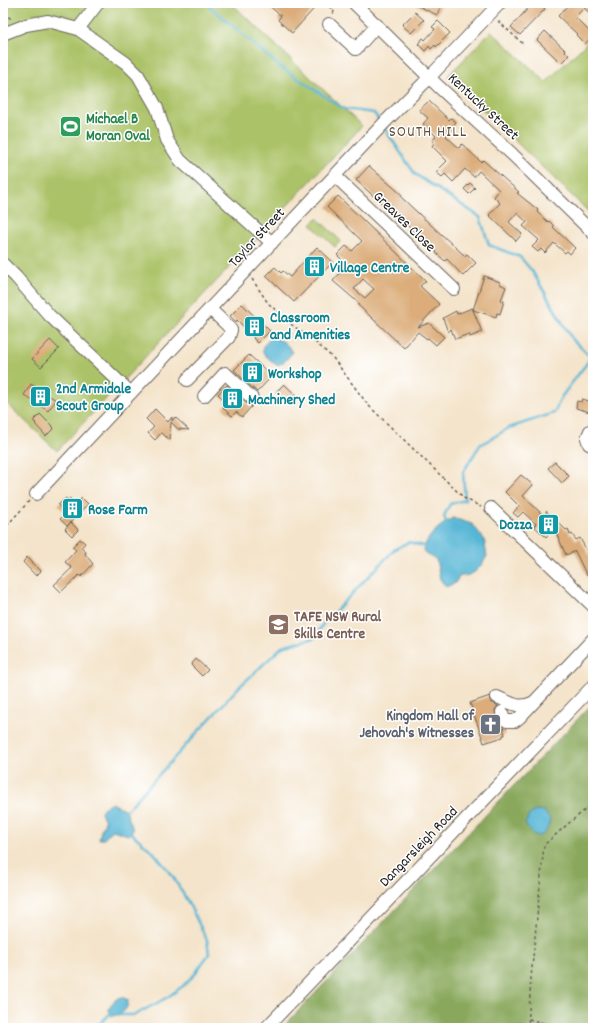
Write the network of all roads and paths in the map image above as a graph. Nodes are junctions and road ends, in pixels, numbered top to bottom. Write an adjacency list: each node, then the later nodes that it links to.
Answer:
1 (98, 3): 8 (street)
2 (325, 3): 5 (path)
3 (354, 3): 7 (street, Kentucky Street)
4 (500, 3): 11 (street, Taylor Street)
5 (331, 19): 7 (street)
6 (497, 20): 10 (path)
7 (377, 25): 11 (street, Kentucky Street)
8 (78, 29): 9 (street); 14 (street)
9 (3, 34)
10 (523, 44)
11 (429, 77): 12 (street, Taylor Street); 13 (street, Kentucky Street)
12 (335, 176): 14 (street, Taylor Street); 17 (street, Greaves Close)
13 (593, 232)
14 (272, 243): 18 (street, Taylor Street)
15 (3, 264): 20 (street)
16 (252, 279): 26 (path)
17 (454, 289)
18 (210, 309): 19 (street); 20 (street, Taylor Street)
19 (187, 380)
20 (131, 394): 25 (street, Taylor Street)
21 (204, 396): 22 (street)
22 (252, 398)
23 (593, 429): 24 (street)
24 (593, 446)
25 (36, 494): 27 (path)
26 (491, 508): 28 (street)
27 (3, 530)
28 (593, 606)
29 (593, 639): 31 (street)
30 (593, 686): 34 (street, Dangarsleigh Road)
31 (534, 702): 31 (street)
32 (593, 800): 33 (path)
33 (529, 1019): 35 (path); 36 (path)
34 (266, 1028)
35 (528, 1028)
36 (561, 1028)

